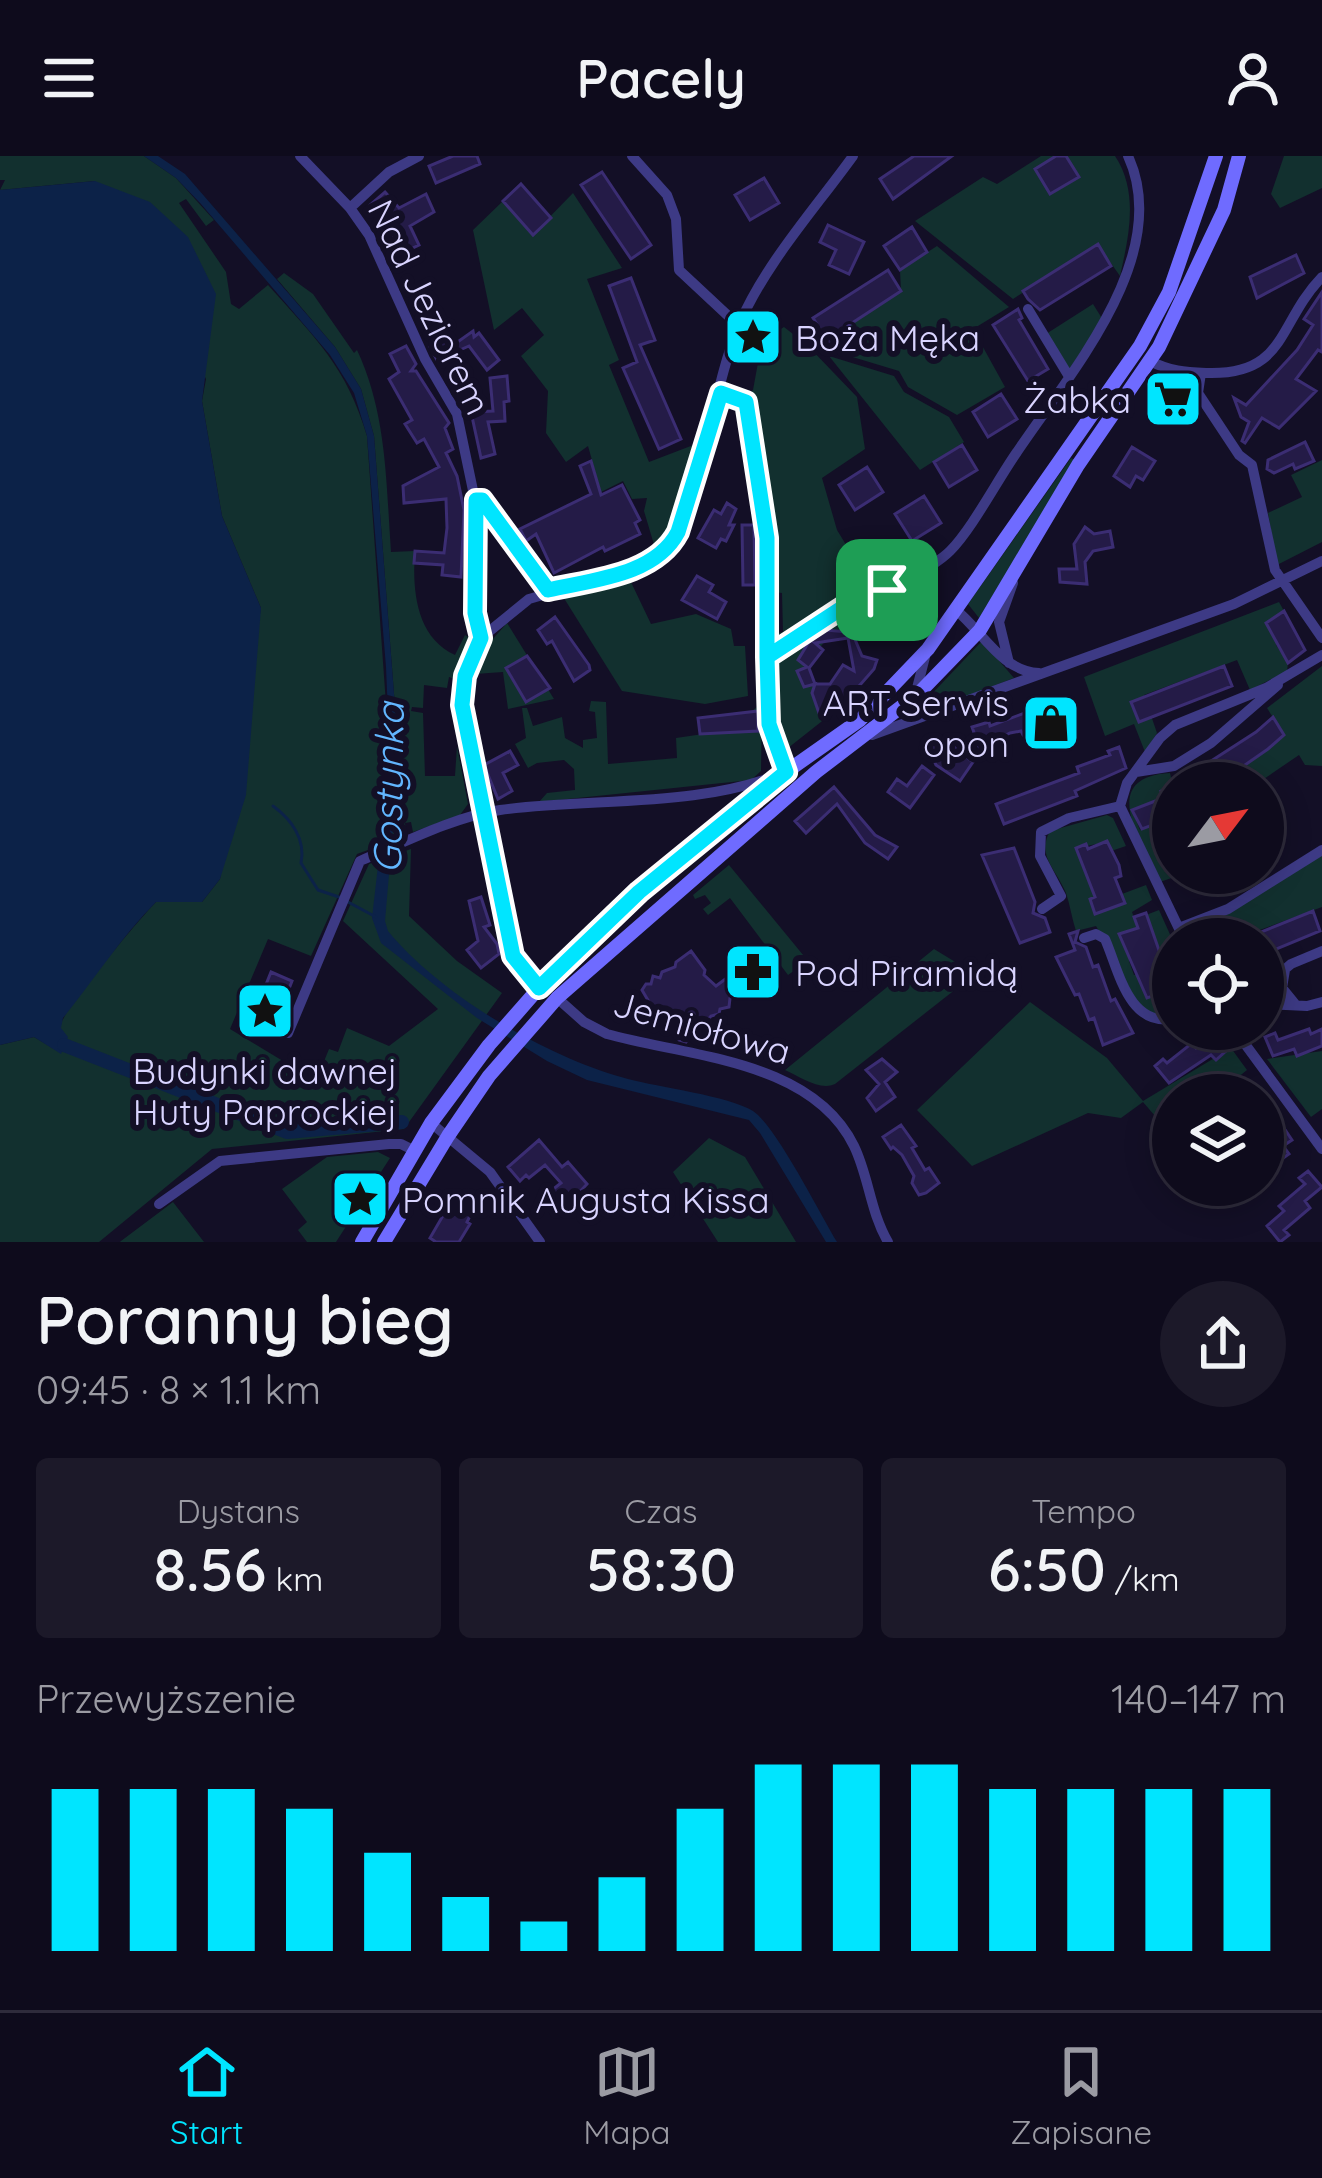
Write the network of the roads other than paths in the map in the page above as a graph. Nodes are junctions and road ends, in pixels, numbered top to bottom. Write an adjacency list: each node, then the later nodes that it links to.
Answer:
1 (300, 156): 8 (street, Nad Jeziorem)
2 (419, 156): 8 (street)
3 (632, 156): 11 (street)
4 (853, 156): 11 (street)
5 (1128, 156): 14 (street)
6 (1239, 156): 12 (street)
7 (1213, 161): 23 (street)
8 (350, 208): 16 (street, Nad Jeziorem)
9 (1322, 277): 13 (street)
10 (1028, 309): 14 (street)
11 (739, 326): 15 (street)
12 (1150, 361): 13 (street); 18 (street)
13 (1201, 373): 19 (street)
14 (1068, 375): 21 (street)
15 (721, 393): 20 (street); 29 (street)
16 (476, 500): 20 (street, Nad Jeziorem); 25 (street, Nad Jeziorem)
17 (1322, 560): 19 (street)
18 (1016, 573): 24 (street); 30 (street)
19 (1282, 581): 26 (street); 31 (street)
20 (548, 590): 25 (street)
21 (887, 590): 22 (street); 22 (street)
22 (854, 600): 29 (street)
23 (956, 610): 24 (street); 27 (street)
24 (980, 630): 30 (street); 33 (street)
25 (481, 638): 39 (street, Nad Jeziorem)
26 (1322, 638)
27 (928, 649): 33 (street); 36 (street)
28 (1322, 655): 32 (street)
29 (767, 657): 36 (street)
30 (1010, 666): 31 (street)
31 (1048, 673): 34 (street)
32 (1289, 676): 37 (street); 37 (street)
33 (918, 694): 34 (street); 35 (street)
34 (935, 710): 35 (street)
35 (862, 739): 49 (street)
36 (786, 772): 39 (street); 48 (street)
37 (1136, 772): 38 (street)
38 (1120, 806): 41 (street); 42 (street)
39 (481, 814): 48 (street, Nad Jeziorem); 54 (street)
40 (1322, 850): 43 (street)
41 (1042, 909)
42 (1174, 918)
43 (1209, 918)
44 (1084, 938): 53 (street)
45 (1322, 951): 46 (street)
46 (1288, 967): 47 (street); 52 (street)
47 (1284, 970)
48 (539, 988): 56 (street)
49 (557, 998): 57 (street); 64 (street, Jemiołowa)
50 (1322, 1002): 52 (street)
51 (1284, 1005): 52 (street)
52 (1296, 1005)
53 (1152, 1017)
54 (289, 1033)
55 (1249, 1050): 58 (street)
56 (431, 1123): 57 (street); 59 (street)
57 (448, 1136): 62 (street); 63 (street)
58 (1322, 1149)
59 (413, 1150): 60 (street); 61 (street)
60 (159, 1204)
61 (362, 1242)
62 (384, 1242)
63 (540, 1242)
64 (888, 1242)

